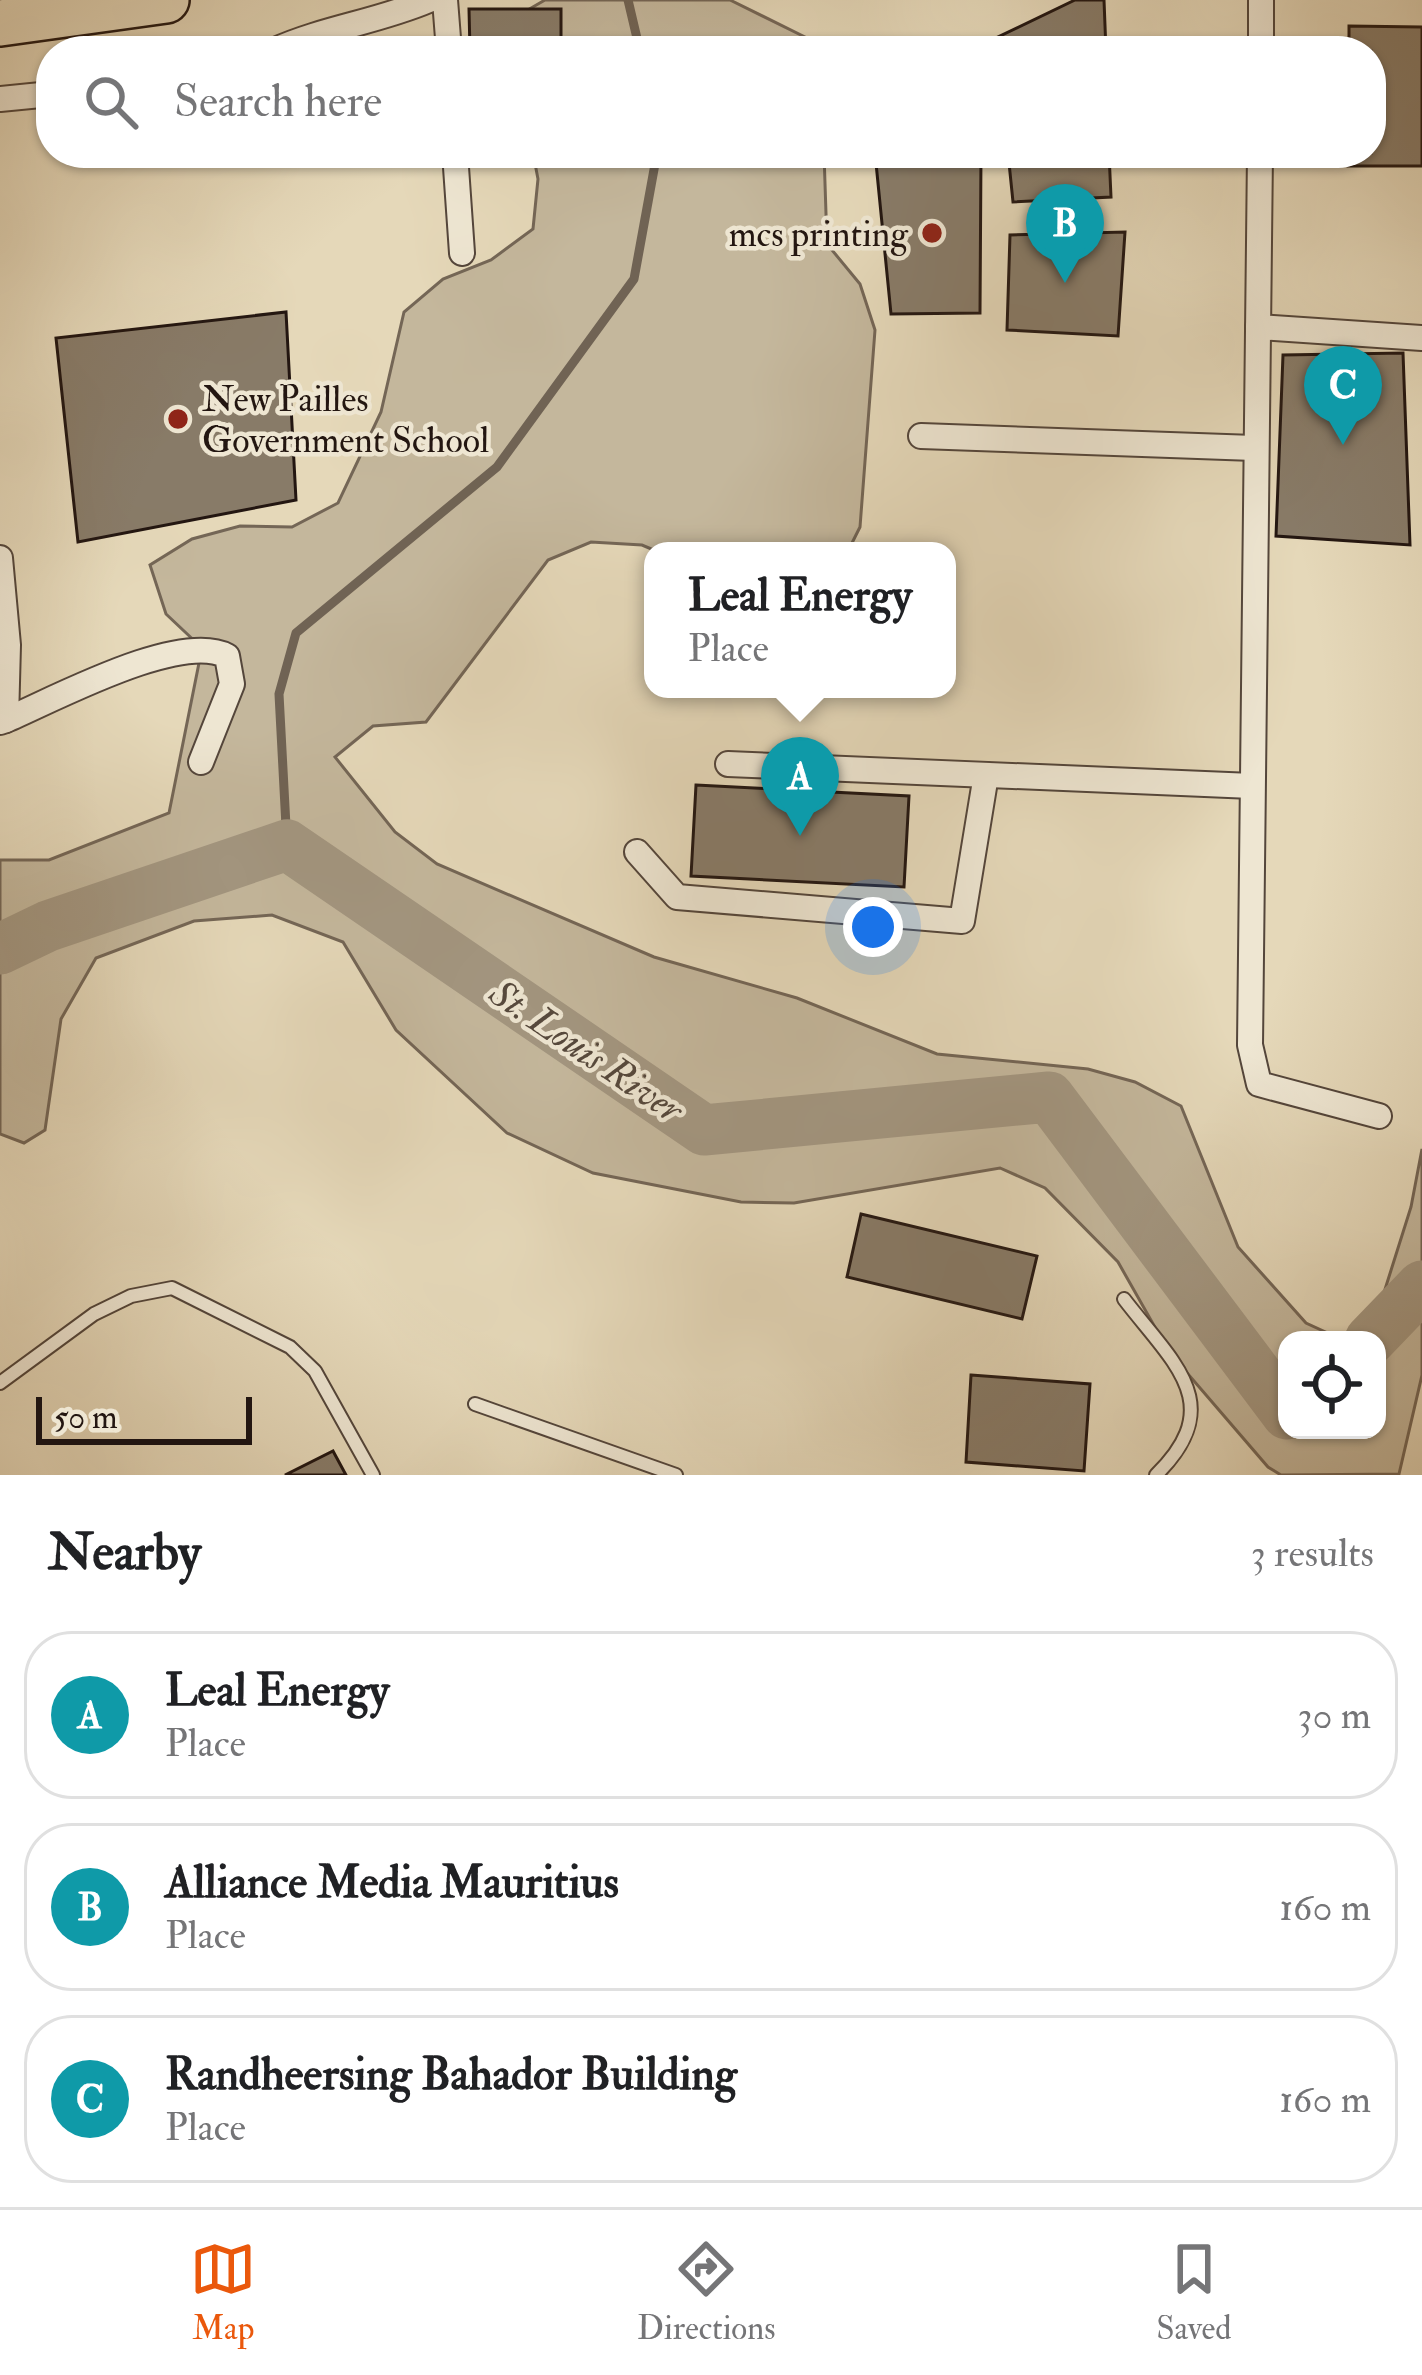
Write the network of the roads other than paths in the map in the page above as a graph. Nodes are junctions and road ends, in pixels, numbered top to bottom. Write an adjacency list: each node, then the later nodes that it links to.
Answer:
1 (166, 0): 5 (highway)
2 (429, 0): 6 (street)
3 (446, 0): 7 (street)
4 (1261, 0): 8 (street)
5 (0, 23)
6 (312, 36)
7 (448, 36)
8 (1261, 36)
9 (36, 95): 10 (street)
10 (0, 99)
11 (456, 168): 13 (street)
12 (1260, 168): 14 (street)
13 (462, 254)
14 (1258, 327): 15 (street); 17 (street)
15 (1422, 338)
16 (921, 436): 17 (street)
17 (1254, 448): 23 (street)
18 (0, 558): 19 (street)
19 (3, 721): 20 (street)
20 (201, 762)
21 (728, 764): 22 (street)
22 (986, 775): 23 (street); 24 (street)
23 (1252, 786): 25 (street)
24 (637, 852)
25 (1379, 1116)
26 (1124, 1299): 31 (lane)
27 (0, 1383): 29 (lane)
28 (475, 1404): 30 (lane)
29 (373, 1475)
30 (676, 1475)
31 (1156, 1475)

